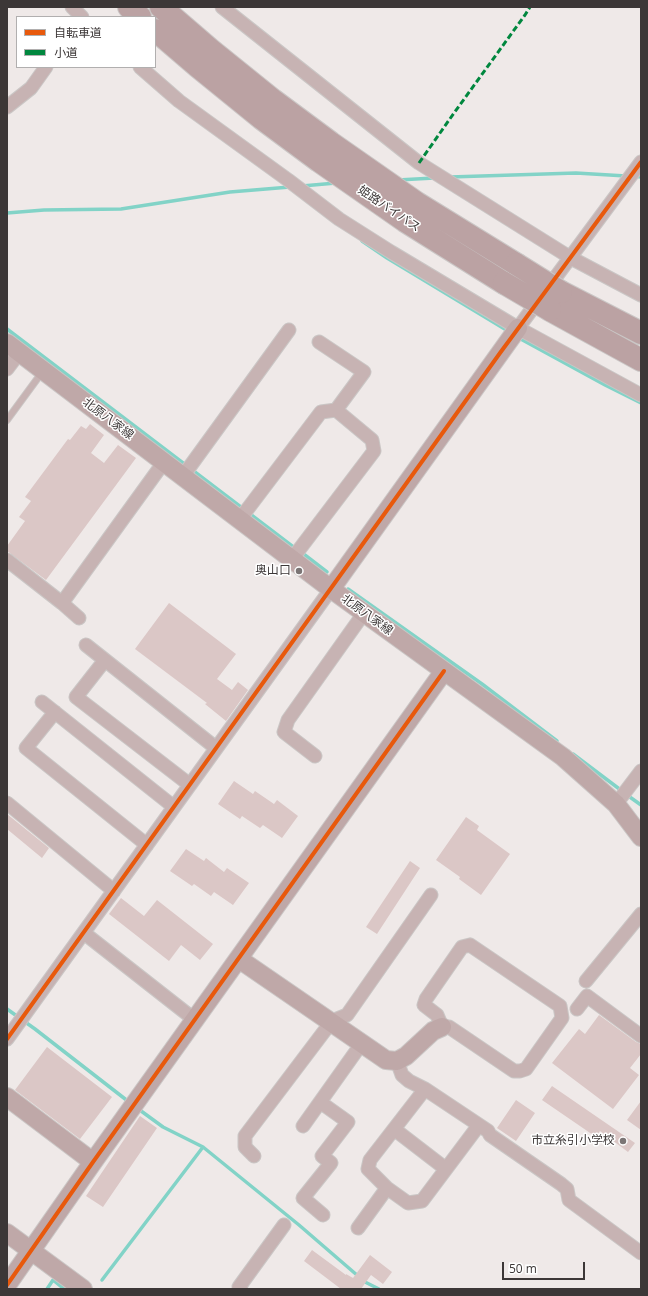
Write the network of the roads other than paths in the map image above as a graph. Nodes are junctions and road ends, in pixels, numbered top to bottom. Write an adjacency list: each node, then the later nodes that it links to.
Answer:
1 (129, 7): 4 (highway)
2 (161, 7): 14 (highway, 姫路バイパス, bridge)
3 (222, 7): 10 (street)
4 (139, 16)
5 (156, 31): 17 (highway, 姫路バイパス, bridge)
6 (45, 68): 8 (street)
7 (141, 68): 12 (street)
8 (7, 107)
9 (641, 162): 10 (street)
10 (571, 258): 11 (street); 12 (street)
11 (641, 295)
12 (518, 328): 20 (street); 28 (street)
13 (290, 330): 24 (street)
14 (641, 333)
15 (319, 342): 21 (street)
16 (13, 348): 18 (street); 19 (street, 北原八家線)
17 (641, 360)
18 (7, 369)
19 (44, 370): 22 (lane); 23 (street, 北原八家線)
20 (641, 395)
21 (336, 410): 25 (street); 26 (street)
22 (7, 420)
23 (164, 462): 24 (street, 北原八家線); 29 (street)
24 (188, 470): 25 (street, 北原八家線)
25 (245, 512): 26 (street, 北原八家線)
26 (297, 553): 28 (street, 北原八家線)
27 (7, 560): 29 (street)
28 (331, 589): 30 (street, 北原八家線); 37 (street)
29 (62, 602): 31 (street)
30 (364, 613): 34 (street, 北原八家線); 38 (street)
31 (79, 618)
32 (86, 645): 33 (street)
33 (105, 660): 37 (street); 40 (street)
34 (444, 671): 42 (street, 北原八家線); 50 (street)
35 (42, 702): 36 (street)
36 (55, 712): 43 (street); 45 (street)
37 (216, 748): 40 (street)
38 (316, 756)
39 (641, 771): 42 (street)
40 (190, 785): 43 (street)
41 (7, 803): 46 (street)
42 (616, 804): 44 (street, 北原八家線)
43 (174, 807): 45 (street)
44 (641, 837)
45 (146, 845): 46 (street)
46 (114, 891): 49 (street)
47 (431, 895): 54 (street)
48 (641, 914): 51 (street)
49 (84, 933): 53 (street); 57 (street)
50 (239, 958): 53 (street); 54 (street)
51 (586, 981)
52 (577, 1009): 56 (street)
53 (195, 1020): 67 (street)
54 (332, 1021): 58 (street); 66 (street)
55 (442, 1027): 55 (street); 59 (street)
56 (641, 1036)
57 (7, 1039)
58 (362, 1043): 59 (street); 62 (street)
59 (397, 1061): 60 (street)
60 (425, 1089): 63 (street); 65 (street)
61 (7, 1096): 67 (street)
62 (320, 1102): 64 (street); 70 (street)
63 (479, 1125): 68 (street); 75 (street)
64 (303, 1126)
65 (394, 1129): 68 (street); 69 (street)
66 (254, 1156)
67 (94, 1162): 74 (street)
68 (446, 1169): 69 (street)
69 (387, 1188): 72 (street)
70 (323, 1215)
71 (284, 1225): 78 (street)
72 (358, 1228)
73 (7, 1233): 74 (street)
74 (31, 1251): 76 (street); 77 (street)
75 (641, 1254)
76 (7, 1285)
77 (83, 1289)
78 (241, 1289)

